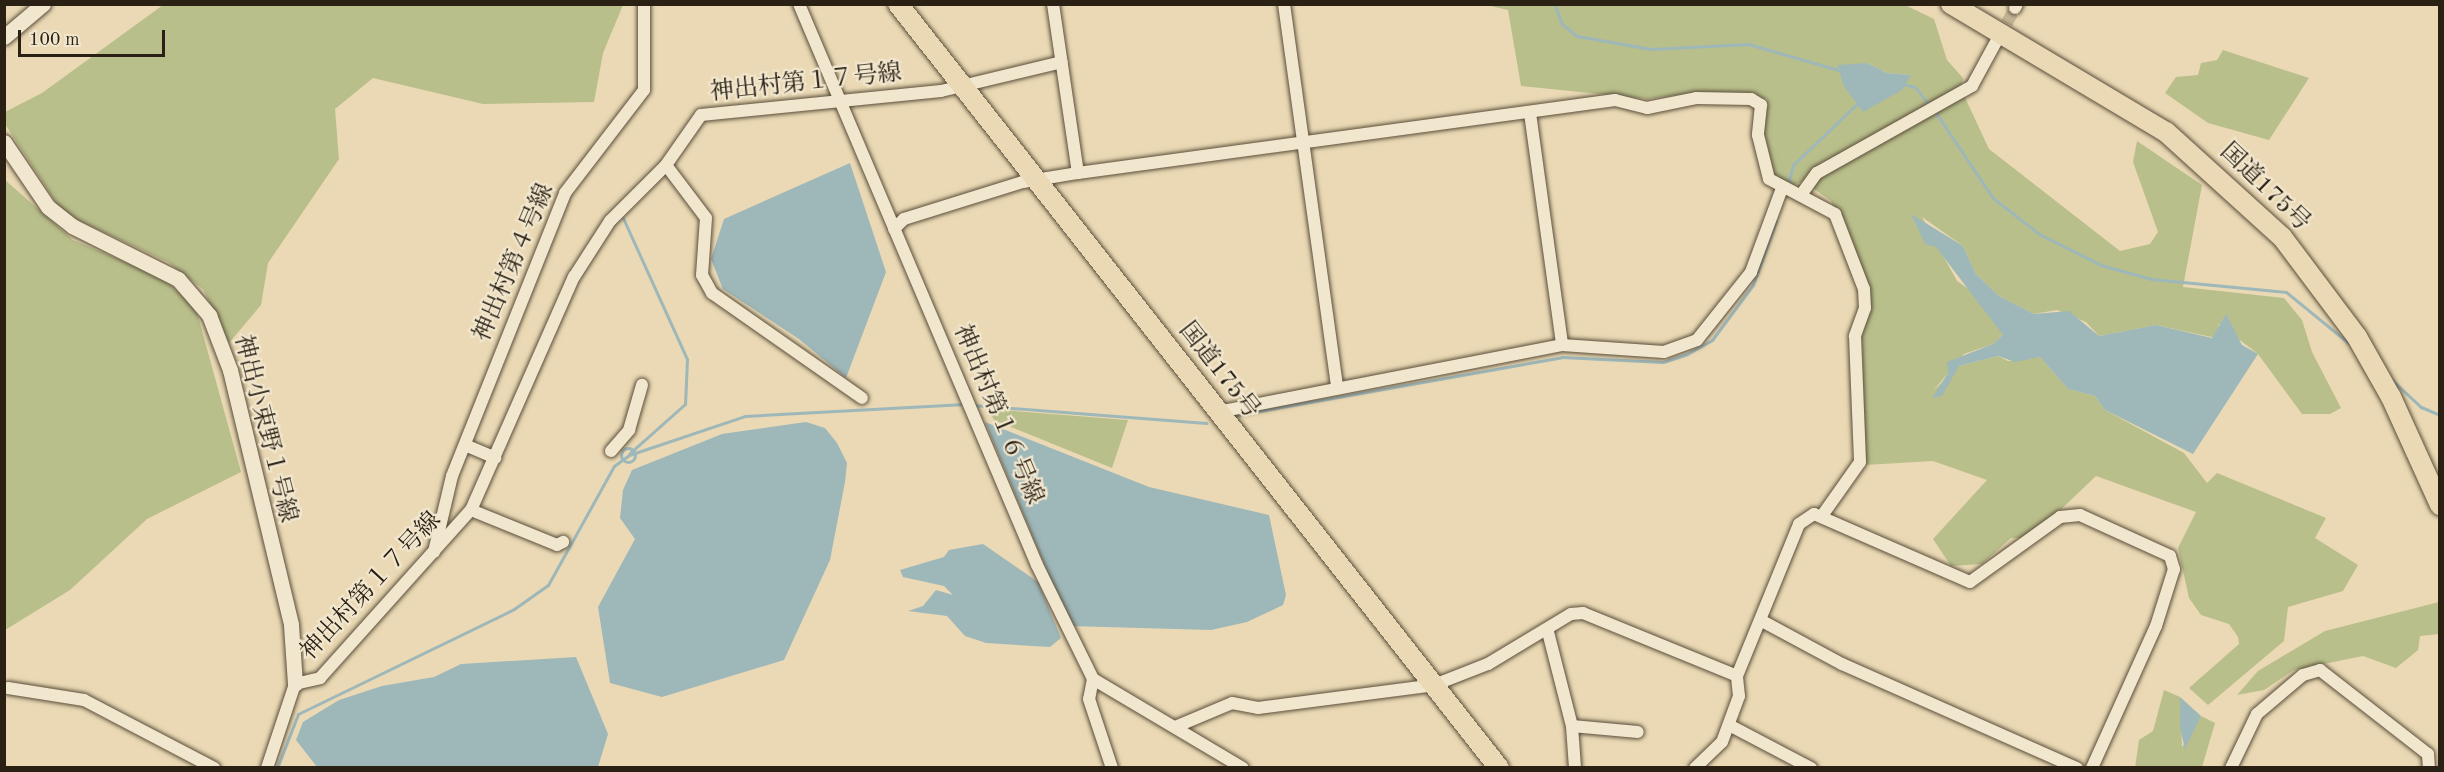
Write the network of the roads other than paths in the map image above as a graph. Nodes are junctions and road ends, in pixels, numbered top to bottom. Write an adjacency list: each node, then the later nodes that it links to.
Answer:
1 (43, 4): 8 (street)
2 (644, 4): 27 (street, 神出村第４号線)
3 (799, 4): 12 (street, 神出村第１６号線)
4 (897, 4): 11 (highway, 国道175号)
5 (1053, 4): 10 (street)
6 (1284, 4): 15 (street)
7 (1951, 4): 30 (highway, 国道175号)
8 (4, 37)
9 (1997, 40): 20 (street)
10 (1062, 62): 11 (street, 神出村第１７号線); 17 (street)
11 (958, 84): 12 (street, 神出村第１７号線); 18 (highway, 国道175号)
12 (839, 100): 16 (street, 神出村第１７号線); 21 (street, 神出村第１６号線)
13 (1530, 112): 15 (street); 19 (street); 22 (street)
14 (4, 142): 39 (street, 神出小束野１号線)
15 (1303, 144): 17 (street); 24 (street)
16 (666, 165): 25 (street); 29 (street, 神出村第１７号線)
17 (1078, 173): 18 (street)
18 (1037, 180): 21 (street); 26 (highway, 国道175号)
19 (1782, 188): 20 (street); 22 (street)
20 (1803, 192): 32 (street)
21 (894, 229): 38 (street, 神出村第１６号線)
22 (1562, 345): 24 (street)
23 (642, 385): 28 (street)
24 (1337, 388): 26 (street)
25 (862, 398)
26 (1218, 412): 40 (highway, 国道175号)
27 (465, 445): 29 (street); 34 (street, 神出村第４号線)
28 (611, 451)
29 (495, 458): 31 (street, 神出村第１７号線)
30 (2439, 505)
31 (471, 510): 33 (street); 34 (street, 神出村第１７号線)
32 (1821, 517): 35 (street); 55 (street)
33 (563, 542)
34 (434, 554): 39 (street, 神出村第１７号線)
35 (1762, 621): 37 (street); 54 (street)
36 (1548, 632): 37 (street); 40 (street); 43 (street)
37 (1737, 676): 42 (street)
38 (1093, 679): 44 (street); 48 (street)
39 (295, 684): 47 (street, 神出村第１７号線)
40 (1434, 685): 44 (street); 50 (highway, 国道175号)
41 (8, 688): 46 (street)
42 (1729, 725): 52 (street); 53 (street)
43 (1572, 726): 45 (street); 51 (street)
44 (1175, 727): 49 (street)
45 (1638, 732)
46 (214, 768)
47 (267, 768)
48 (1112, 768)
49 (1243, 768)
50 (1499, 768)
51 (1575, 768)
52 (1695, 768)
53 (1811, 768)
54 (2077, 768)
55 (2092, 768)
56 (2231, 768): 57 (street)
57 (2428, 768)

